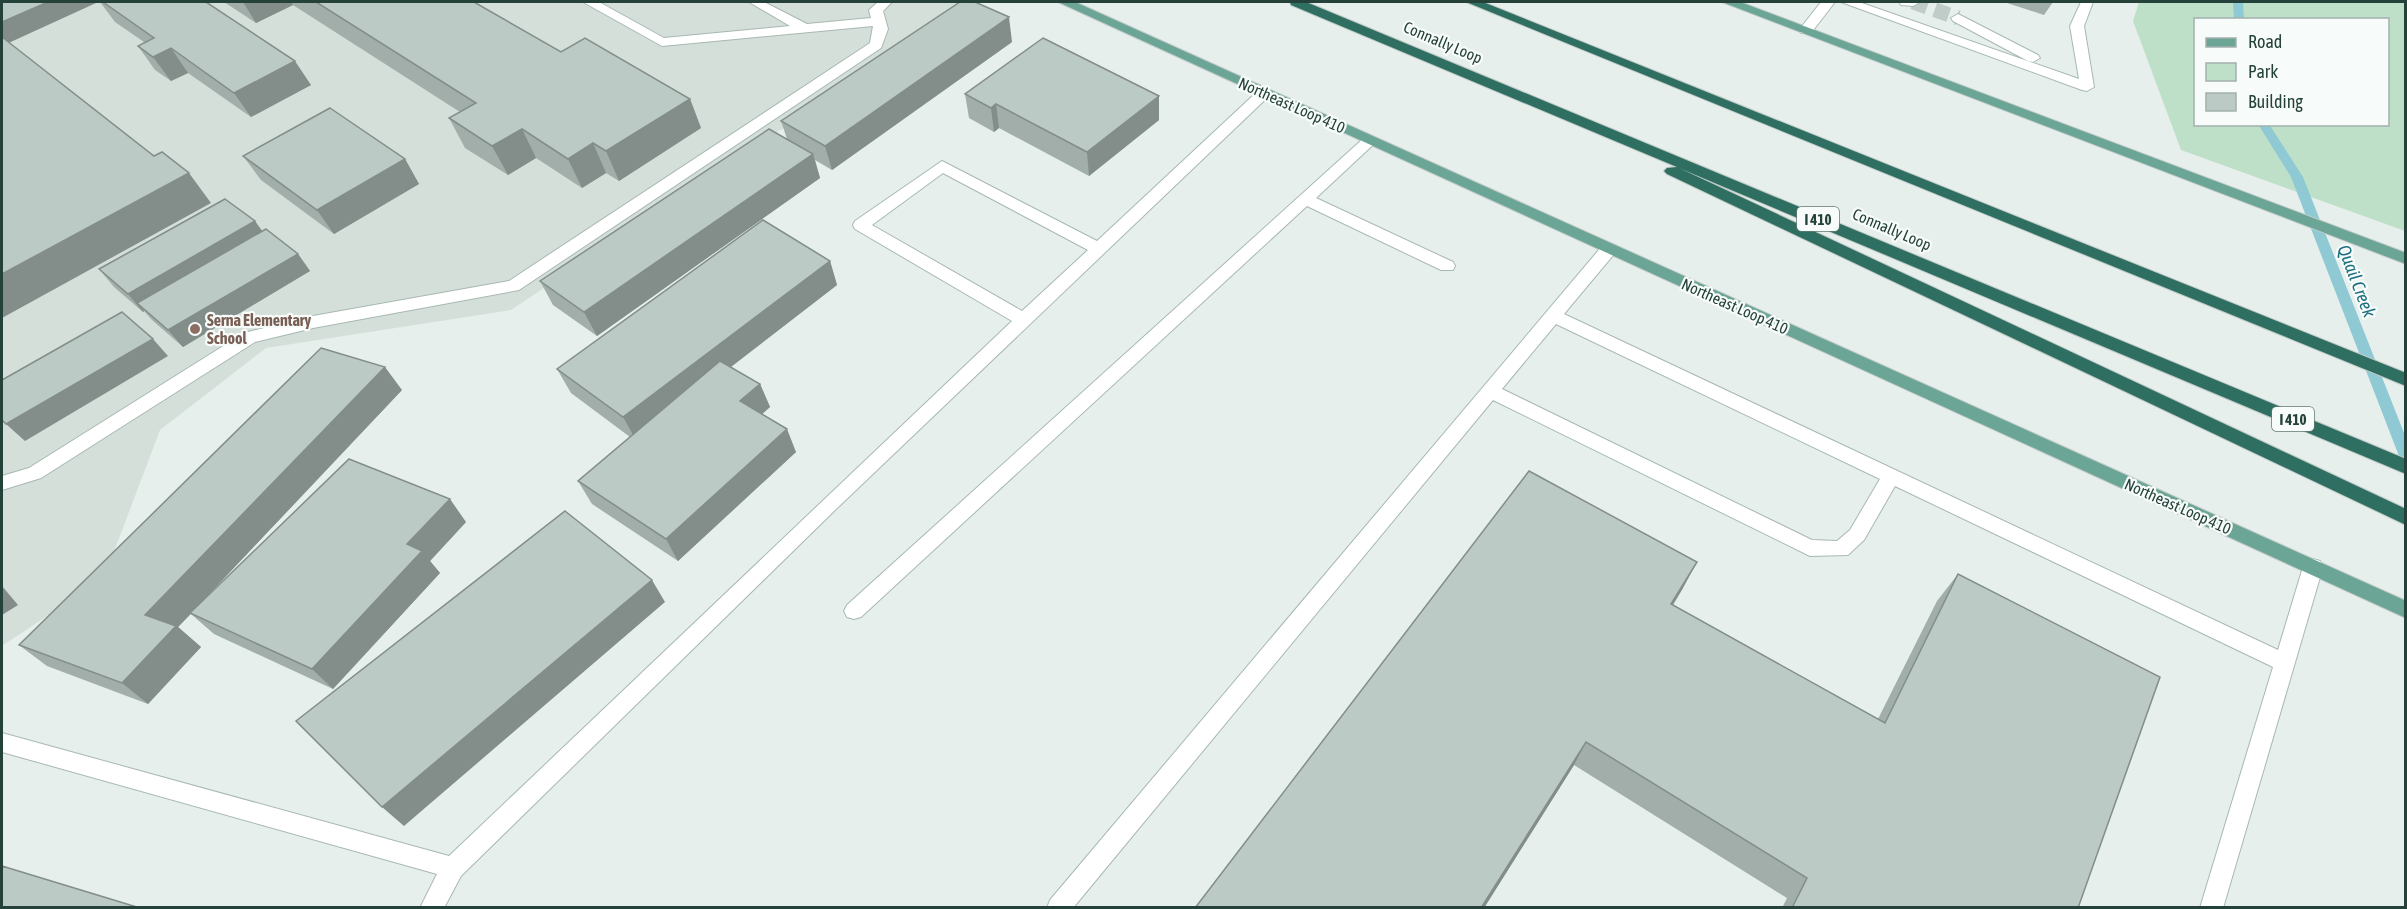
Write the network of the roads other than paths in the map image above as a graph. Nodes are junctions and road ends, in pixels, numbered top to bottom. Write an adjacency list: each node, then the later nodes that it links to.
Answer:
1 (590, 2): 15 (lane)
2 (755, 2): 15 (lane)
3 (885, 2): 14 (lane)
4 (1065, 2): 19 (main road, Northeast Loop 410)
5 (1296, 2): 17 (highway, Connally Loop / I 410)
6 (1473, 2): 28 (highway)
7 (1729, 2): 16 (main road)
8 (1828, 2): 16 (lane)
9 (1848, 2): 18 (lane)
10 (1906, 2): 11 (lane)
11 (1913, 2)
12 (2087, 2): 18 (lane)
13 (1958, 18): 18 (lane)
14 (879, 21): 15 (lane); 32 (lane)
15 (805, 28)
16 (1806, 30): 24 (main road)
17 (1455, 68): 30 (highway, Connally Loop / I 410); 33 (highway)
18 (2087, 87)
19 (1264, 93): 20 (main road, Northeast Loop 410); 22 (lane)
20 (1370, 140): 21 (lane); 23 (main road, Northeast Loop 410)
21 (1306, 199): 25 (lane); 35 (lane)
22 (1099, 249): 27 (lane); 27 (lane)
23 (1609, 249): 26 (lane); 34 (main road, Northeast Loop 410)
24 (2406, 259)
25 (1447, 266)
26 (1554, 316): 29 (lane); 31 (lane)
27 (1024, 320): 39 (lane)
28 (2406, 380)
29 (1490, 391): 31 (lane); 41 (lane)
30 (2406, 467)
31 (1891, 476): 37 (lane)
32 (2, 483)
33 (2406, 518)
34 (2313, 567): 36 (main road, Northeast Loop 410); 37 (lane)
35 (854, 610)
36 (2406, 610)
37 (2284, 663): 42 (lane)
38 (2, 743): 39 (lane)
39 (453, 868): 40 (lane)
40 (431, 908)
41 (1058, 908)
42 (2211, 908)

